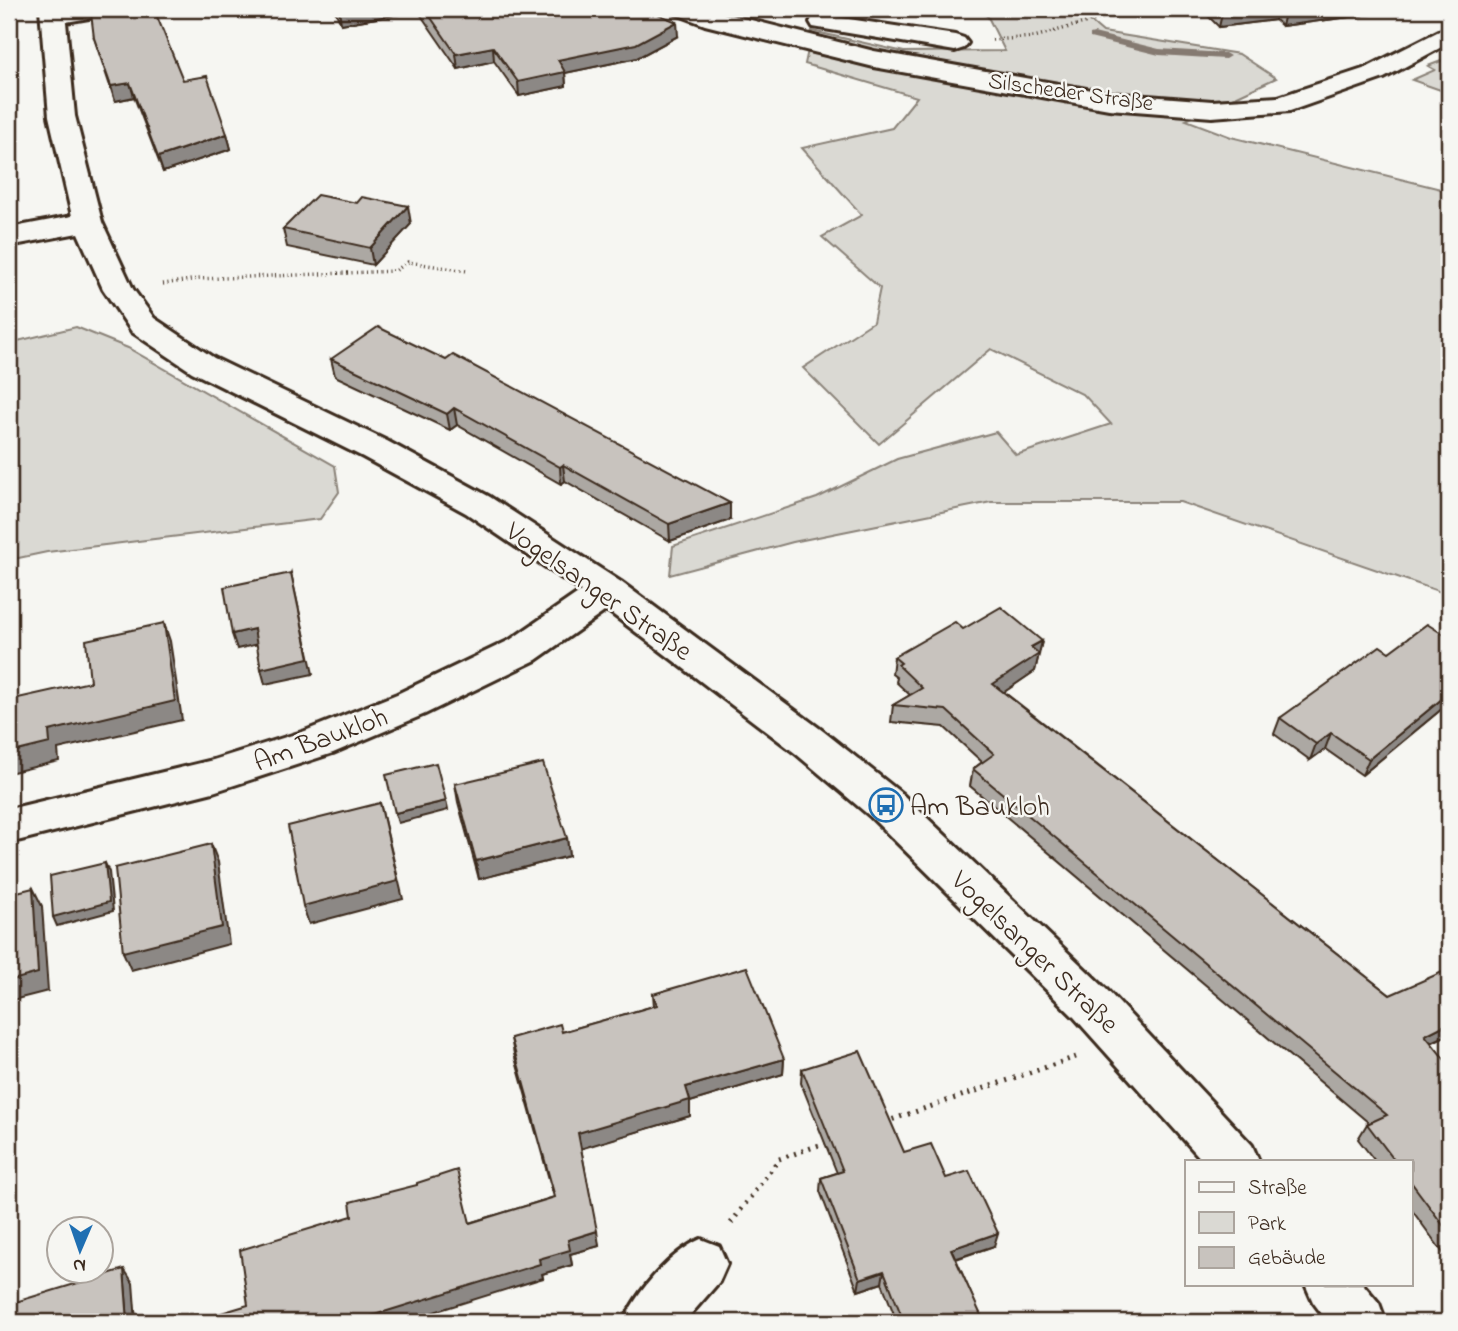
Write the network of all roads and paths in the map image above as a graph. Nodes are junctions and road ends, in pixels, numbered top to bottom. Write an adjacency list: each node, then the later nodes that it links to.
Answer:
1 (103, 9): 5 (street, Vogelsanger Straße)
2 (685, 9): 6 (street, Silscheder Straße)
3 (754, 9): 7 (street)
4 (1174, 9): 7 (path)
5 (53, 12): 8 (street, Vogelsanger Straße)
6 (1449, 33)
7 (955, 43)
8 (88, 222): 9 (street); 11 (street, Vogelsanger Straße)
9 (9, 237)
10 (467, 271): 11 (path)
11 (118, 289): 12 (street, Vogelsanger Straße)
12 (608, 591): 13 (street, Am Baukloh); 14 (street, Vogelsanger Straße)
13 (9, 826)
14 (1126, 1040): 15 (path); 17 (street, Vogelsanger Straße)
15 (882, 1123)
16 (843, 1136): 18 (path)
17 (1234, 1160)
18 (701, 1265): 20 (street)
19 (1333, 1286): 21 (street)
20 (650, 1322)
21 (1360, 1322)

